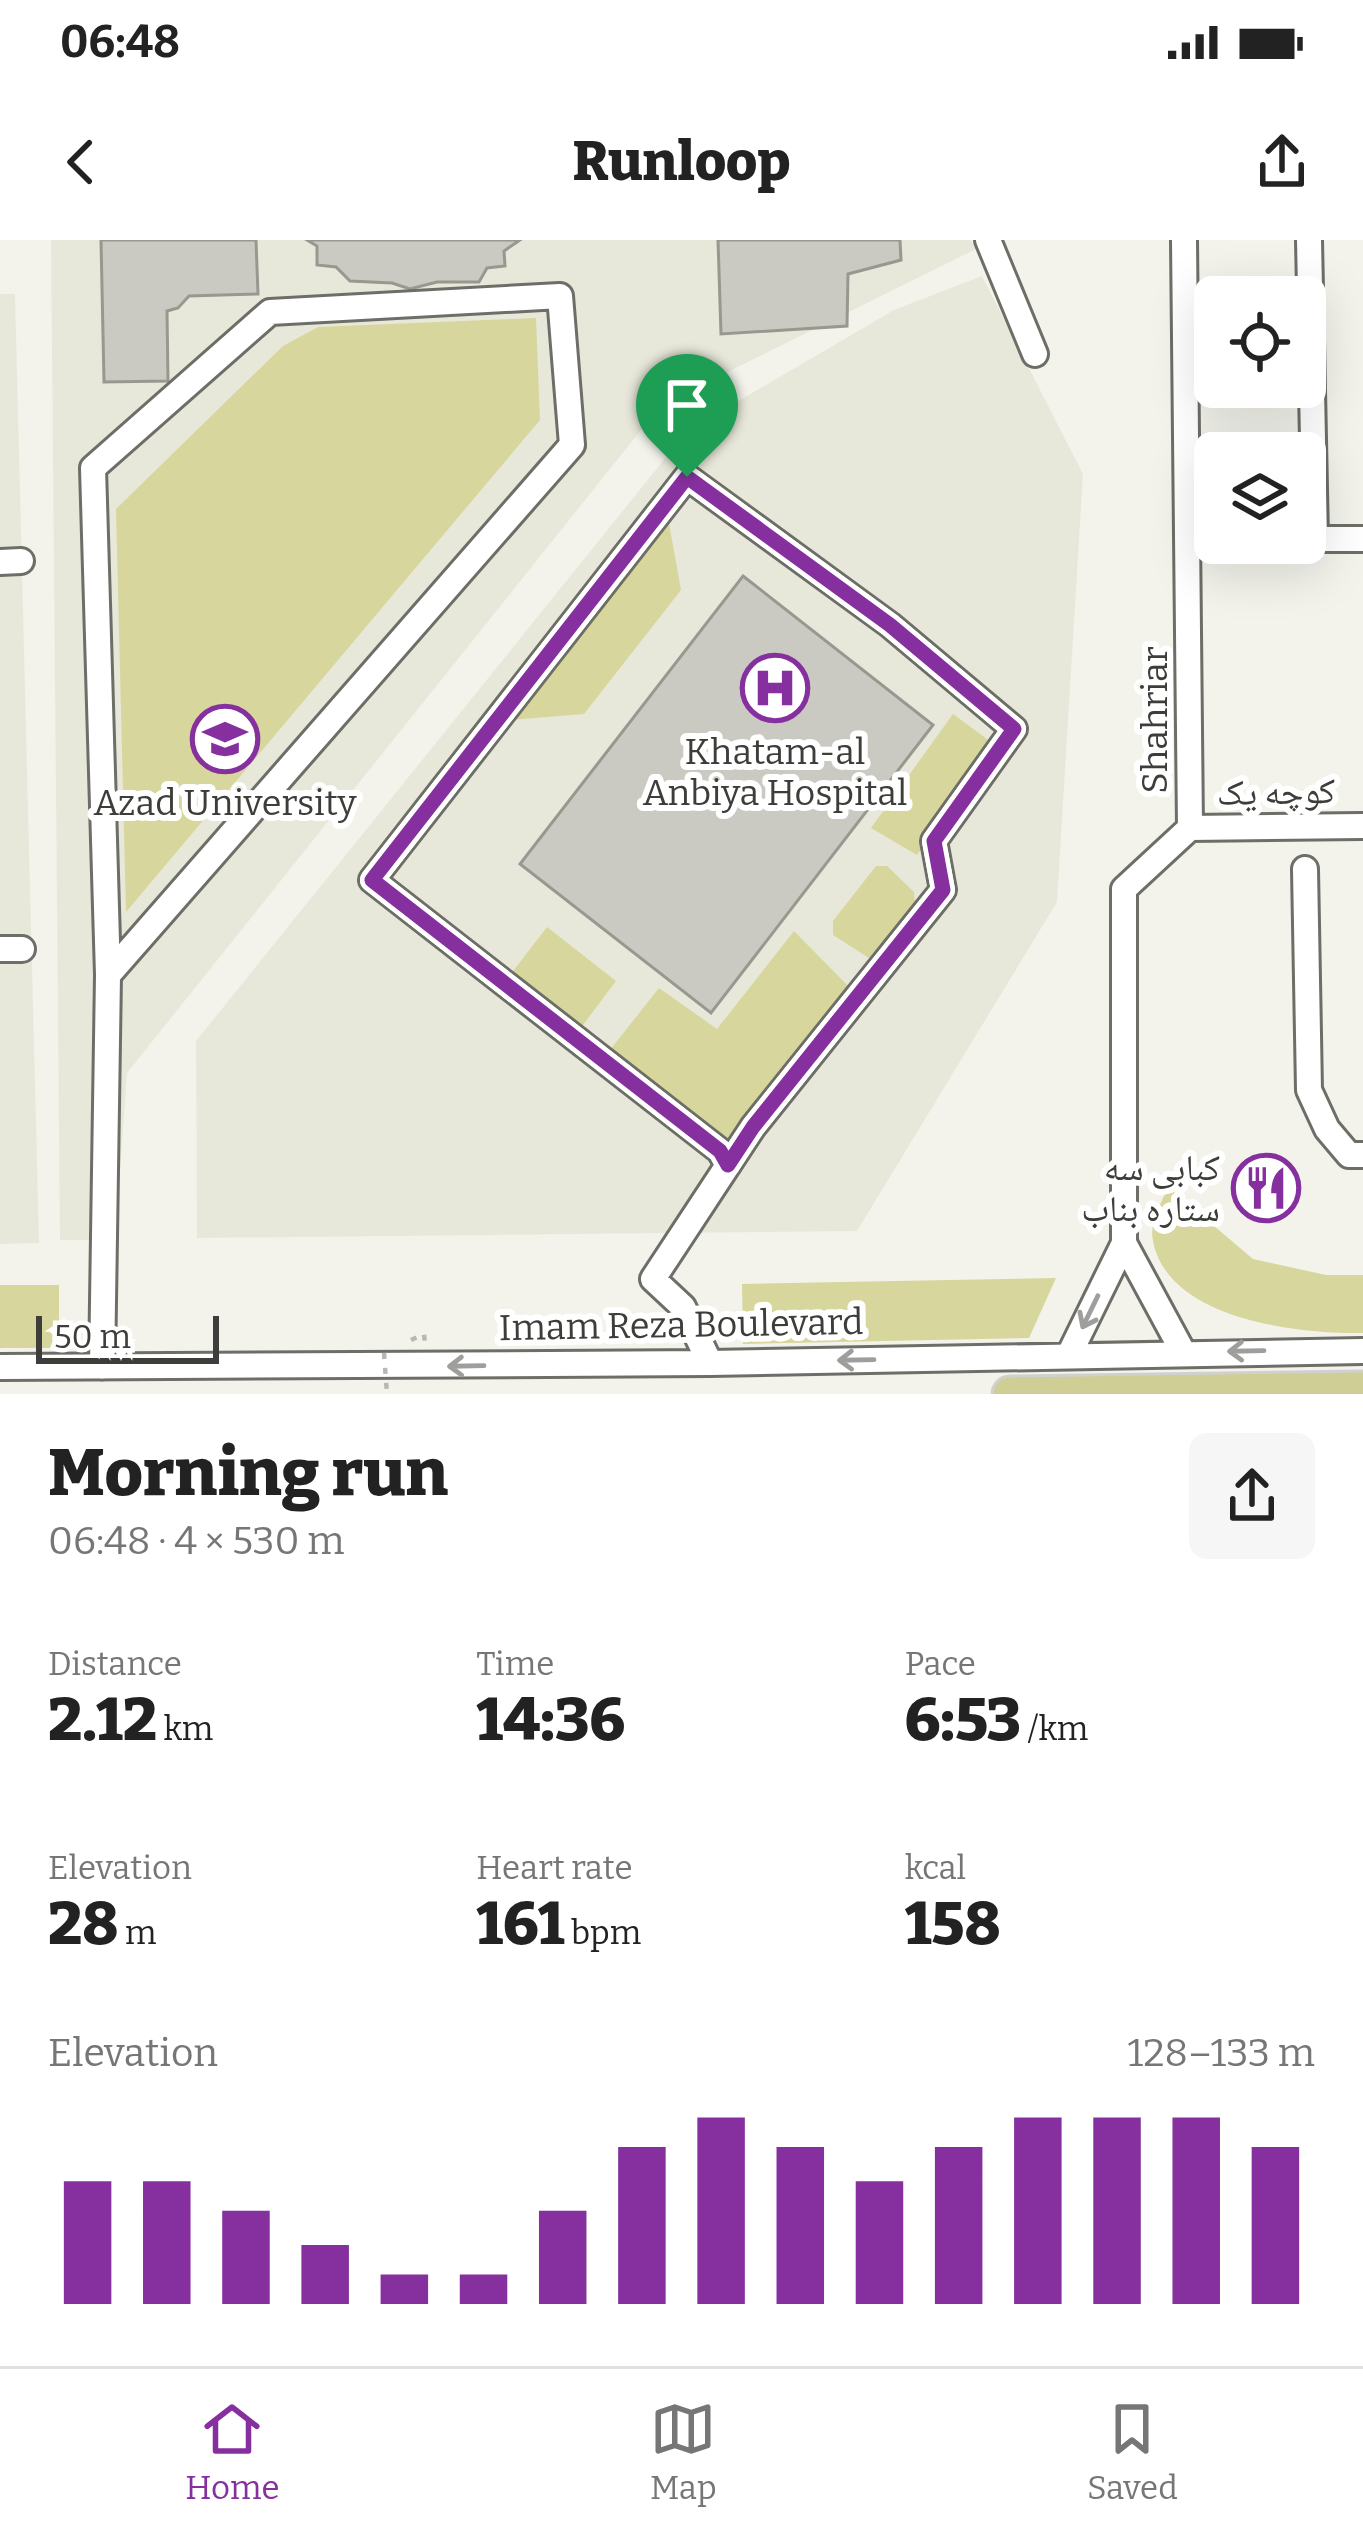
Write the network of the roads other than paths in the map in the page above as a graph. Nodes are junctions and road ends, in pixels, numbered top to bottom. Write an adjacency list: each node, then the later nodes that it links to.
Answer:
1 (988, 240): 4 (street)
2 (1184, 240): 5 (street, Shahriar)
3 (1310, 240): 6 (street)
4 (1035, 354)
5 (1196, 432)
6 (1310, 432)
7 (1363, 538): 8 (street)
8 (1326, 539)
9 (1202, 564): 11 (street, Shahriar)
10 (1363, 826): 11 (street, کوچه یک)
11 (1190, 828): 16 (street, Shahriar)
12 (1305, 868): 14 (street)
13 (108, 975): 13 (street); 21 (street)
14 (1363, 1156)
15 (728, 1165): 15 (street); 20 (street)
16 (1124, 1243): 18 (street, Shahriar); 19 (street, Shahriar, one-way to 19)
17 (1363, 1351): 18 (street, Imam Reza Boulevard, one-way to 18)
18 (1183, 1352): 19 (street, Imam Reza Boulevard)
19 (1069, 1355): 20 (street, Imam Reza Boulevard, one-way to 20)
20 (710, 1363): 21 (street, Imam Reza Boulevard, one-way to 21)
21 (101, 1366): 22 (street, Imam Reza Boulevard)
22 (0, 1367)
23 (1363, 1389): 24 (main road)
24 (1167, 1392): 25 (main road)
25 (1010, 1394)

